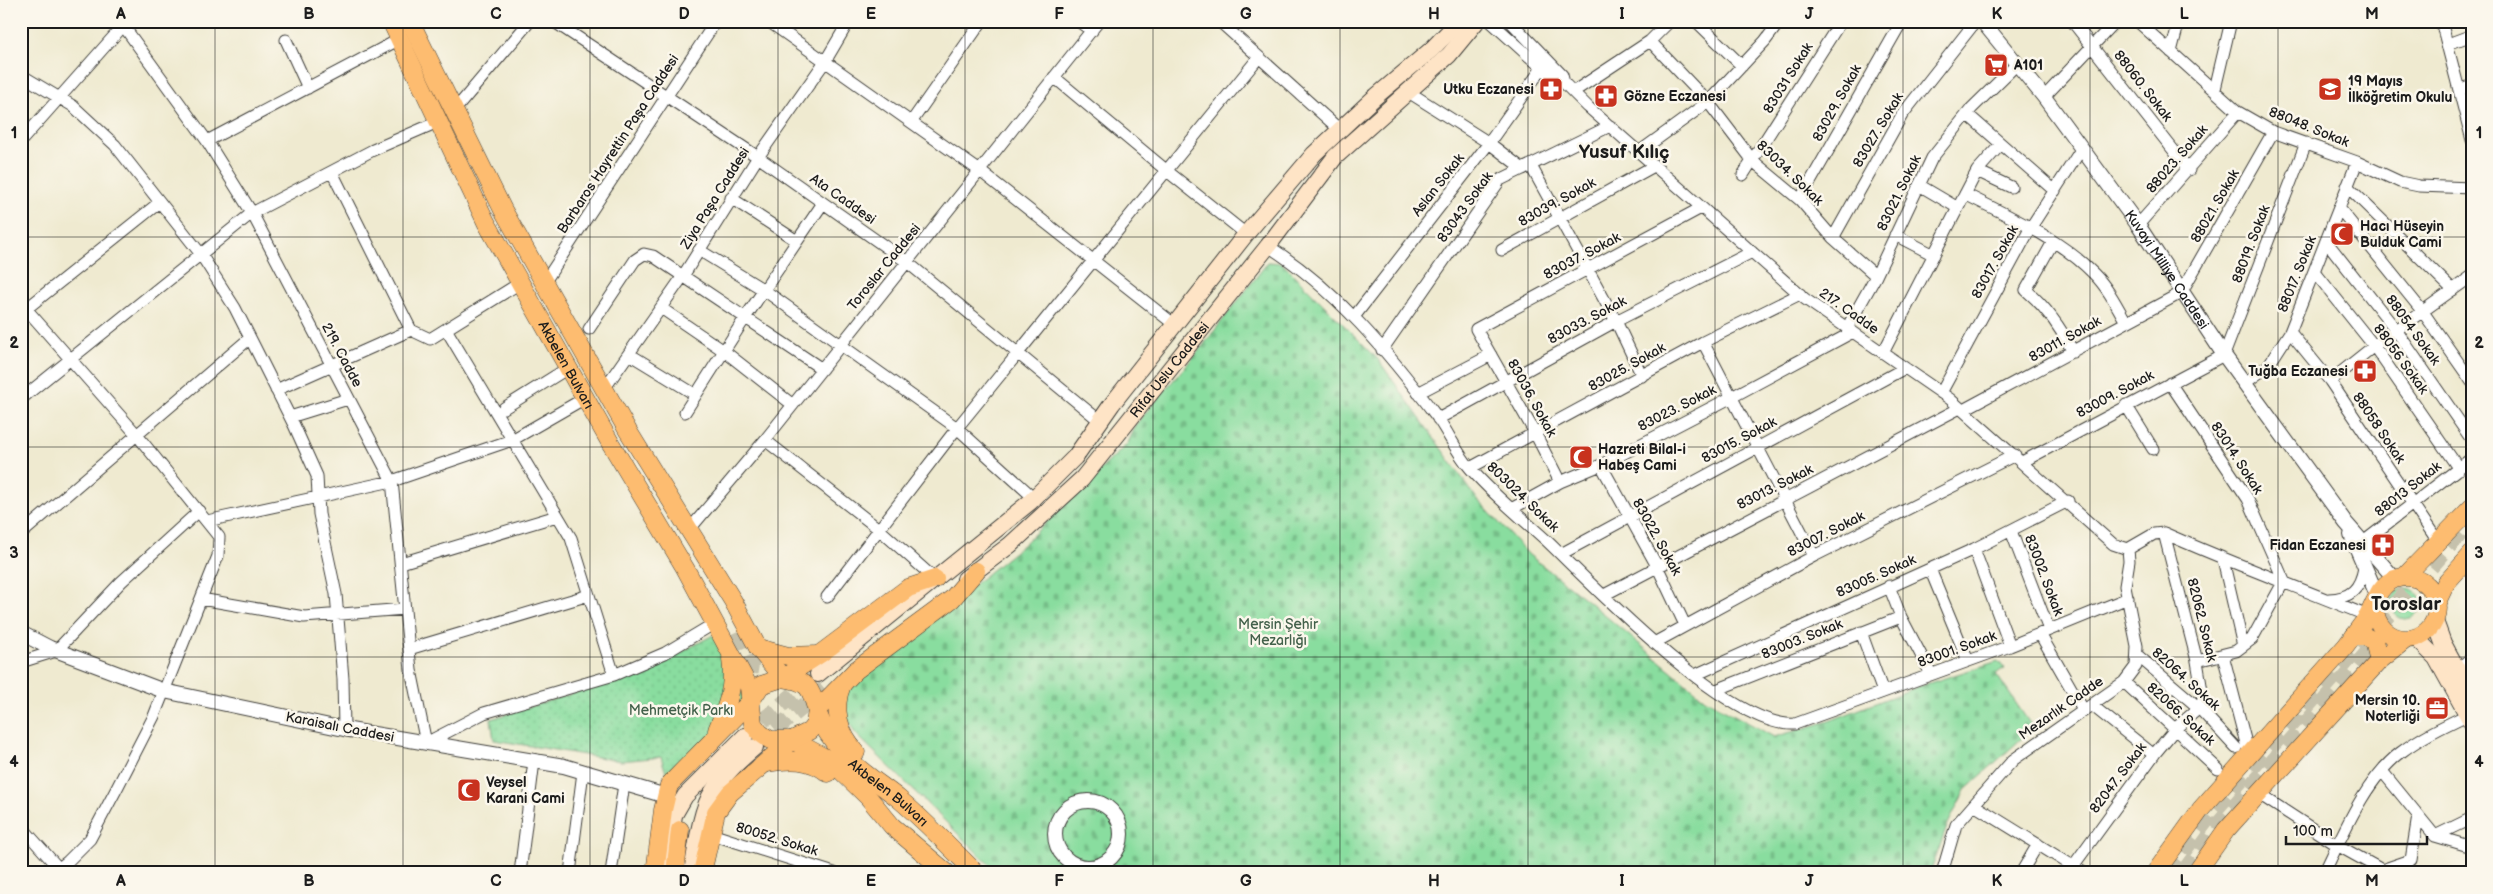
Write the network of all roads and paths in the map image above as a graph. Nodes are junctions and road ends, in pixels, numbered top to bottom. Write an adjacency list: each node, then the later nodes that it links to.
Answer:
1 (391, 21): 31 (main road, Akbelen Bulvarı)
2 (410, 21): 57 (main road, Akbelen Bulvarı)
3 (530, 21): 57 (street)
4 (553, 21): 51 (street, Ata Caddesi)
5 (716, 21): 51 (street, Barbaros Hayrettin Paşa Caddesi)
6 (768, 21): 38 (street)
7 (849, 21): 38 (street, Ziya Paşa Caddesi)
8 (982, 21): 59 (street)
9 (1078, 21): 29 (street)
10 (1218, 21): 37 (street)
11 (1459, 21): 61 (main road, Rifat Uslu Caddesi)
12 (1477, 21): 49 (main road, Rifat Uslu Caddesi)
13 (1490, 21): 41 (street, 217. Cadde)
14 (1510, 21): 44 (street, 217. Cadde)
15 (1670, 21): 33 (street)
16 (1696, 21): 40 (street)
17 (1780, 21): 40 (street)
18 (1841, 21): 72 (street, 83031 Sokak)
19 (1902, 21): 89 (street, 83029. Sokak)
20 (1976, 21): 102 (street, 83027. Sokak)
21 (1982, 21): 39 (street, Kuvayi Milliye Caddesi)
22 (2072, 21): 35 (street, 88060. Sokak)
23 (2116, 21): 35 (street)
24 (2137, 21): 36 (street, 88048. Sokak)
25 (2179, 21): 36 (street)
26 (2231, 21): 47 (street)
27 (2441, 21): 34 (street)
28 (121, 23): 53 (street); 65 (street, 219. Cadde)
29 (1096, 26): 43 (street, Toroslar Caddesi)
30 (2472, 35): 34 (street)
31 (400, 39): 46 (street); 57 (main road, Akbelen Bulvarı)
32 (286, 40): 46 (street)
33 (1650, 40): 50 (street); 54 (street, 83034. Sokak)
34 (2448, 44): 48 (street)
35 (2093, 46): 52 (street); 76 (street, 88060. Sokak)
36 (2171, 52): 47 (street, 88048. Sokak)
37 (1259, 58): 61 (street); 78 (street)
38 (826, 60): 59 (street); 71 (street, Ziya Paşa Caddesi)
39 (2018, 64): 52 (street, Kuvayi Milliye Caddesi); 56 (street, 83021. Sokak)
40 (1742, 66): 54 (street)
41 (1542, 68): 44 (street, 217. Cadde); 66 (street, Aslan Sokak)
42 (21, 75): 53 (street)
43 (1054, 77): 77 (street, Toroslar Caddesi); 78 (street)
44 (1560, 82): 50 (street, 217. Cadde)
45 (2472, 85): 48 (street)
46 (308, 88): 65 (street)
47 (2215, 89): 55 (street, 88048. Sokak)
48 (2459, 90): 58 (street)
49 (1407, 91): 66 (street); 106 (main road, Rifat Uslu Caddesi)
50 (1573, 92): 60 (street, 217. Cadde)
51 (668, 97): 71 (street, Ata Caddesi); 120 (street, Barbaros Hayrettin Paşa Caddesi)
52 (2044, 97): 69 (street, Kuvayi Milliye Caddesi)
53 (59, 98): 64 (street); 90 (street)
54 (1708, 102): 70 (street); 72 (street, 83034. Sokak)
55 (2238, 112): 62 (street, 88048. Sokak); 76 (street, 88023. Sokak)
56 (1967, 114): 68 (street); 82 (street, 83021. Sokak)
57 (447, 116): 80 (street); 95 (main road, Akbelen Bulvarı); 119 (main road, Akbelen Bulvarı)
58 (2470, 121): 63 (street)
59 (912, 122): 77 (street)
60 (1610, 126): 70 (street, 217. Cadde); 75 (street, 83043 Sokak)
61 (1340, 130): 100 (main road, Rifat Uslu Caddesi)
62 (2274, 132): 67 (street, 88048. Sokak); 123 (street, 88021. Sokak)
63 (2472, 140)
64 (21, 141)
65 (207, 142): 96 (street, 219. Cadde)
66 (1489, 143): 75 (street); 128 (street, Aslan Sokak)
67 (2306, 143): 73 (street, 88048. Sokak); 151 (street, 88019. Sokak)
68 (2001, 144): 79 (street); 86 (street)
69 (2082, 148): 86 (street, 83017. Sokak); 98 (street, Kuvayi Milliye Caddesi)
70 (1638, 152): 74 (street, 217. Cadde)
71 (758, 157): 88 (street, Ziya Paşa Caddesi); 91 (street, Ata Caddesi)
72 (1753, 161): 81 (street, 83031 Sokak); 89 (street, 83034. Sokak)
73 (2357, 162): 83 (street, 88017. Sokak); 85 (street, 88048. Sokak)
74 (1654, 166): 92 (street, 217. Cadde); 97 (street, 83039. Sokak)
75 (1527, 167): 97 (street); 144 (street, 83043 Sokak)
76 (2189, 170): 98 (street, 88023. Sokak)
77 (980, 171): 112 (street); 113 (street, Toroslar Caddesi)
78 (1166, 171): 100 (street); 112 (street)
79 (1977, 171): 84 (street); 87 (street)
80 (332, 172): 96 (street); 136 (street)
81 (1743, 174)
82 (1919, 185): 93 (street); 101 (street, 83021. Sokak)
83 (2347, 186): 94 (street, 88017. Sokak); 122 (street)
84 (2011, 187)
85 (2472, 188)
86 (2055, 191): 99 (street, 83017. Sokak)
87 (1965, 194): 93 (street); 99 (street)
88 (732, 198): 103 (street); 107 (street, Ziya Paşa Caddesi)
89 (1800, 200): 102 (street, 83034. Sokak)
90 (160, 202): 110 (street); 125 (street)
91 (823, 203): 103 (street); 113 (street, Ata Caddesi)
92 (1701, 208): 109 (street, 217. Cadde); 114 (street, 83037. Sokak)
93 (1958, 208): 111 (street)
94 (2339, 208): 104 (street, 88017. Sokak); 127 (street)
95 (503, 210): 120 (main road, Akbelen Bulvarı); 244 (main road)
96 (252, 213): 110 (street); 153 (street, 219. Cadde)
97 (1558, 217): 108 (street, 83039. Sokak); 114 (street)
98 (2138, 225): 123 (street, Kuvayi Milliye Caddesi)
99 (2031, 227): 105 (street); 166 (street, 83017. Sokak)
100 (1246, 234): 132 (main road, Rifat Uslu Caddesi)
101 (1895, 235): 111 (street); 117 (street, 83021. Sokak)
102 (1833, 238): 117 (street, 83034. Sokak)
103 (797, 240): 121 (street)
104 (2326, 241): 115 (street, 88017. Sokak); 138 (street, 88054 Sokak)
105 (2053, 242): 131 (street); 146 (street)
106 (1268, 246): 128 (street, 803024. Sokak); 224 (main road, Rifat Uslu Caddesi)
107 (699, 250): 116 (street, Ziya Paşa Caddesi); 121 (street)
108 (1502, 250)
109 (1752, 252): 124 (street, 217. Cadde); 130 (street, 83033. Sokak)
110 (200, 253): 140 (street); 152 (street)
111 (1934, 255): 148 (street)
112 (1094, 260): 132 (street); 147 (street)
113 (907, 262): 142 (street, Toroslar Caddesi); 147 (street, Ata Caddesi)
114 (1588, 270): 130 (street); 135 (street, 83037. Sokak)
115 (2314, 271): 139 (street, 88017. Sokak); 143 (street, 88056 Sokak)
116 (683, 276): 126 (street, Ziya Paşa Caddesi); 129 (street); 134 (street)
117 (1876, 276): 137 (street, 83021. Sokak)
118 (2472, 276): 122 (street)
119 (520, 283): 133 (street); 154 (main road, Akbelen Bulvarı)
120 (544, 283): 163 (main road, Akbelen Bulvarı)
121 (764, 290): 129 (street); 142 (street)
122 (2454, 290): 127 (street)
123 (2181, 293): 131 (street, 83011. Sokak); 151 (street, Kuvayi Milliye Caddesi)
124 (1800, 294): 137 (street, 217. Cadde); 141 (street, 83025. Sokak)
125 (23, 308): 152 (street)
126 (661, 308): 145 (street); 149 (street, Ziya Paşa Caddesi)
127 (2423, 312): 138 (street); 160 (street)
128 (1354, 317): 144 (street, 803024. Sokak)
129 (745, 318): 145 (street); 155 (street)
130 (1616, 321): 157 (street); 158 (street, 83033. Sokak)
131 (2126, 322): 146 (street, 83011. Sokak)
132 (1175, 325): 179 (main road, Rifat Uslu Caddesi)
133 (446, 329): 136 (street); 183 (street)
134 (589, 329)
135 (1476, 329): 150 (street, 83036. Sokak)
136 (411, 330): 153 (street)
137 (1850, 330): 148 (street, 217. Cadde); 169 (street, 83023. Sokak)
138 (2396, 330): 143 (street); 185 (street, 88054 Sokak)
139 (2290, 332): 159 (street, 88058 Sokak); 162 (street, 88017. Sokak)
140 (250, 338): 164 (street); 182 (street)
141 (1702, 342): 157 (street, 83025. Sokak); 169 (street)
142 (841, 345): 155 (street, Toroslar Caddesi); 180 (street)
143 (2374, 346): 159 (street); 192 (street, 88056 Sokak)
144 (1382, 350): 165 (street, 803024. Sokak)
145 (724, 351): 167 (street); 172 (street)
146 (2073, 352): 175 (street, 83011. Sokak)
147 (1018, 353): 179 (street, Ata Caddesi); 180 (street)
148 (1883, 353): 156 (street, 217. Cadde)
149 (629, 354): 163 (street, Ziya Paşa Caddesi); 167 (street)
150 (1491, 355): 158 (street, 83036. Sokak); 165 (street)
151 (2224, 355): 161 (street, 83009. Sokak); 162 (street, Kuvayi Milliye Caddesi)
152 (69, 360): 170 (street); 182 (street)
153 (331, 367): 164 (street); 171 (street, 219. Cadde)
154 (568, 368): 168 (main road, Akbelen Bulvarı); 174 (street)
155 (822, 368): 172 (street, Toroslar Caddesi)
156 (1905, 368): 166 (street, 217. Cadde); 186 (street, 83015. Sokak)
157 (1642, 376): 181 (street, 83025. Sokak)
158 (1506, 380): 178 (street, 83033. Sokak); 181 (street, 83036. Sokak)
159 (2330, 381): 199 (street, 88058 Sokak)
160 (2472, 382)
161 (2170, 383): 173 (street, 83009. Sokak); 227 (street, 83014. Sokak)
162 (2245, 383): 206 (street, Kuvayi Milliye Caddesi)
163 (604, 389): 207 (main road, Akbelen Bulvarı)
164 (276, 390): 177 (street)
165 (1418, 393): 178 (street, 803024. Sokak)
166 (1941, 393): 175 (street, 217. Cadde)
167 (696, 395): 176 (street)
168 (585, 398): 183 (street); 242 (main road, Akbelen Bulvarı)
169 (1730, 398): 186 (street); 190 (street, 83023. Sokak)
170 (21, 399)
171 (348, 399): 177 (street); 193 (street, 219. Cadde)
172 (793, 405): 184 (street, Toroslar Caddesi)
173 (2126, 406): 187 (street); 188 (street, 83009. Sokak)
174 (504, 408)
175 (1962, 409): 188 (street, 217. Cadde); 197 (street, 83013. Sokak)
176 (685, 412)
177 (290, 417): 195 (street)
178 (1438, 419): 191 (street, 803024. Sokak)
179 (1100, 421): 196 (main road, Rifat Uslu Caddesi)
180 (957, 428): 196 (street); 208 (street)
181 (1536, 433): 191 (street, 83025. Sokak); 194 (street, 83036. Sokak)
182 (137, 435): 202 (street); 210 (street)
183 (512, 440): 193 (street); 203 (street)
184 (765, 440): 207 (street, Toroslar Caddesi); 208 (street)
185 (2472, 440)
186 (1758, 447): 197 (street); 204 (street, 83015. Sokak)
187 (2153, 449)
188 (2018, 458): 198 (street, 217. Cadde); 218 (street, 83007. Sokak)
189 (2472, 458): 192 (street, 88013 Sokak)
190 (1601, 465): 194 (street, 83023. Sokak); 204 (street, 83022. Sokak)
191 (1470, 468): 201 (street, 803024. Sokak)
192 (2459, 468): 199 (street, 88013 Sokak)
193 (392, 481): 195 (street); 220 (street, 219. Cadde)
194 (1560, 482): 201 (street, 83023. Sokak)
195 (318, 496): 205 (street); 239 (street)
196 (1034, 498): 225 (main road, Rifat Uslu Caddesi)
197 (1785, 499): 218 (street); 221 (street, 83013. Sokak)
198 (2068, 501): 209 (street, 83005. Sokak); 214 (street, 217. Cadde)
199 (2411, 504): 212 (street, 88013 Sokak); 215 (street, 88058 Sokak)
200 (2472, 507): 215 (main road)
201 (1513, 508): 216 (street, 803024. Sokak)
202 (199, 511): 205 (street); 255 (street)
203 (558, 516): 220 (street); 230 (street)
204 (1628, 516): 216 (street, 83015. Sokak); 221 (street, 83022. Sokak)
205 (207, 521): 234 (street)
206 (2346, 523): 212 (street); 222 (street)
207 (689, 530): 253 (main road, Akbelen Bulvarı)
208 (880, 530): 225 (street); 232 (street)
209 (2011, 531): 213 (street, 83005. Sokak); 246 (street, 83002. Sokak)
210 (21, 534)
211 (2164, 534): 214 (street); 219 (street); 261 (street, 82062. Sokak)
212 (2362, 543): 226 (street)
213 (1974, 549): 223 (street, 83005. Sokak); 251 (street)
214 (2128, 549): 233 (street, Mezarlık Cadde)
215 (2433, 549): 226 (main road); 228 (main road)
216 (1561, 554): 231 (street, 803024. Sokak)
217 (2472, 554): 228 (main road)
218 (1814, 556): 243 (street, 83007. Sokak)
219 (2223, 560): 227 (street); 252 (street)
220 (401, 563): 238 (street, 219. Cadde)
221 (1657, 566): 231 (street, 83013. Sokak); 243 (street, 83022. Sokak)
222 (2364, 568): 235 (street); 237 (street)
223 (1930, 569): 229 (street, 83005. Sokak); 262 (street)
224 (976, 571): 270 (main road)
225 (935, 578): 257 (main road); 270 (main road, Rifat Uslu Caddesi)
226 (2400, 578): 236 (main road); 237 (main road)
227 (2284, 581): 235 (street); 252 (street)
228 (2448, 581): 236 (main road)
229 (1889, 586): 240 (street); 268 (street, 83005. Sokak)
230 (589, 595): 254 (street); 267 (street)
231 (1604, 595): 250 (street, 803024. Sokak)
232 (827, 597)
233 (2128, 598): 246 (street, 83001. Sokak); 258 (street, Mezarlık Cadde)
234 (201, 599): 239 (street); 273 (street)
235 (2327, 599): 237 (street)
236 (2437, 602): 241 (main road)
237 (2374, 604): 248 (main road); 249 (main road)
238 (405, 609): 239 (street); 254 (street, 219. Cadde)
239 (338, 615): 283 (street)
240 (1901, 616): 245 (street, 83003. Sokak); 266 (street)
241 (2435, 621): 249 (main road); 265 (main road)
242 (715, 623): 256 (main road, Akbelen Bulvarı); 267 (street)
243 (1685, 625): 250 (street, 83007. Sokak)
244 (738, 631)
245 (1861, 632): 272 (street, 83003. Sokak); 274 (street)
246 (2044, 632): 251 (street, 83001. Sokak); 278 (street, 83002. Sokak)
247 (21, 633): 255 (street, Karaisalı Caddesi)
248 (2353, 636): 263 (main road); 288 (main road)
249 (2410, 639): 263 (main road); 280 (main road)
250 (1654, 643): 268 (street, 803024. Sokak)
251 (2010, 646): 262 (street, 83001. Sokak)
252 (2243, 646): 259 (street)
253 (758, 648): 257 (main road); 269 (main road, Akbelen Bulvarı)
254 (409, 649): 287 (street, 219. Cadde)
255 (56, 651): 264 (street); 273 (street, Karaisalı Caddesi)
256 (730, 652): 276 (main road, Akbelen Bulvarı); 284 (main road)
257 (820, 654): 269 (main road)
258 (2137, 655): 271 (street, Mezarlık Cadde); 279 (street, 82064. Sokak)
259 (2223, 655): 261 (street); 288 (street)
260 (2472, 658): 265 (street)
261 (2197, 660): 279 (street, 82062. Sokak)
262 (1968, 661): 266 (street, 83001. Sokak)
263 (2379, 661): 296 (main road)
264 (21, 662)
265 (2457, 669): 275 (main road)
266 (1931, 674): 274 (street, 83001. Sokak)
267 (614, 675): 287 (street)
268 (1695, 675): 272 (street, 803024. Sokak)
269 (783, 678): 276 (main road); 277 (main road)
270 (830, 681): 277 (main road); 298 (main road)
271 (2124, 682): 278 (street, Mezarlık Cadde); 282 (street, 82066. Sokak)
272 (1716, 690): 281 (street, 803024. Sokak)
273 (164, 691): 283 (street, Karaisalı Caddesi); 313 (street)
274 (1883, 692): 281 (street, 83001. Sokak)
275 (2472, 697)
276 (750, 702): 284 (main road); 286 (main road)
277 (816, 705): 285 (main road); 298 (main road, Akbelen Bulvarı)
278 (2089, 709): 289 (street); 299 (street, Mezarlık Cadde)
279 (2203, 711): 282 (street, 82047. Sokak); 288 (street, 82064. Sokak)
280 (2470, 719): 294 (street)
281 (1795, 724)
282 (2176, 728): 289 (street, 82047. Sokak); 292 (street, 82066. Sokak)
283 (344, 729): 287 (street, Karaisalı Caddesi)
284 (713, 740): 297 (main road)
285 (792, 740): 286 (main road, Akbelen Bulvarı); 291 (main road); 303 (main road, Akbelen Bulvarı)
286 (757, 741): 319 (main road); 321 (main road)
287 (426, 743): 290 (street, Karaisalı Caddesi)
288 (2242, 752): 329 (main road)
289 (2154, 755): 312 (street, 82047. Sokak)
290 (534, 761): 293 (street, Karaisalı Caddesi); 315 (street)
291 (768, 763): 303 (main road); 306 (main road)
292 (2218, 769)
293 (583, 772): 295 (street, Karaisalı Caddesi); 316 (street)
294 (2382, 772): 300 (street); 310 (street)
295 (624, 784): 297 (street, Karaisalı Caddesi); 317 (street)
296 (2259, 794): 310 (street); 330 (main road)
297 (666, 796): 318 (main road)
298 (900, 801): 325 (main road, Akbelen Bulvarı)
299 (1974, 805): 309 (street); 326 (street, Mezarlık Cadde)
300 (2418, 816): 307 (street); 314 (street)
301 (2470, 819): 305 (street); 307 (street)
302 (21, 826): 313 (street)
303 (892, 826): 324 (main road, Akbelen Bulvarı)
304 (680, 830): 320 (main road)
305 (2472, 833)
306 (711, 834): 322 (main road); 323 (street, 80052. Sokak)
307 (2435, 836): 311 (street)
308 (1055, 837): 308 (street)
309 (2038, 844): 312 (street); 327 (street)
310 (2337, 845): 314 (street); 331 (street)
311 (2472, 847)
312 (2070, 869): 328 (street)
313 (58, 871)
314 (2381, 871)
315 (520, 873)
316 (570, 873)
317 (611, 873)
318 (655, 873)
319 (666, 873)
320 (675, 873)
321 (692, 873)
322 (702, 873)
323 (834, 873)
324 (947, 873)
325 (976, 873)
326 (1942, 873)
327 (2021, 873)
328 (2084, 873)
329 (2155, 873)
330 (2196, 873)
331 (2324, 873)

